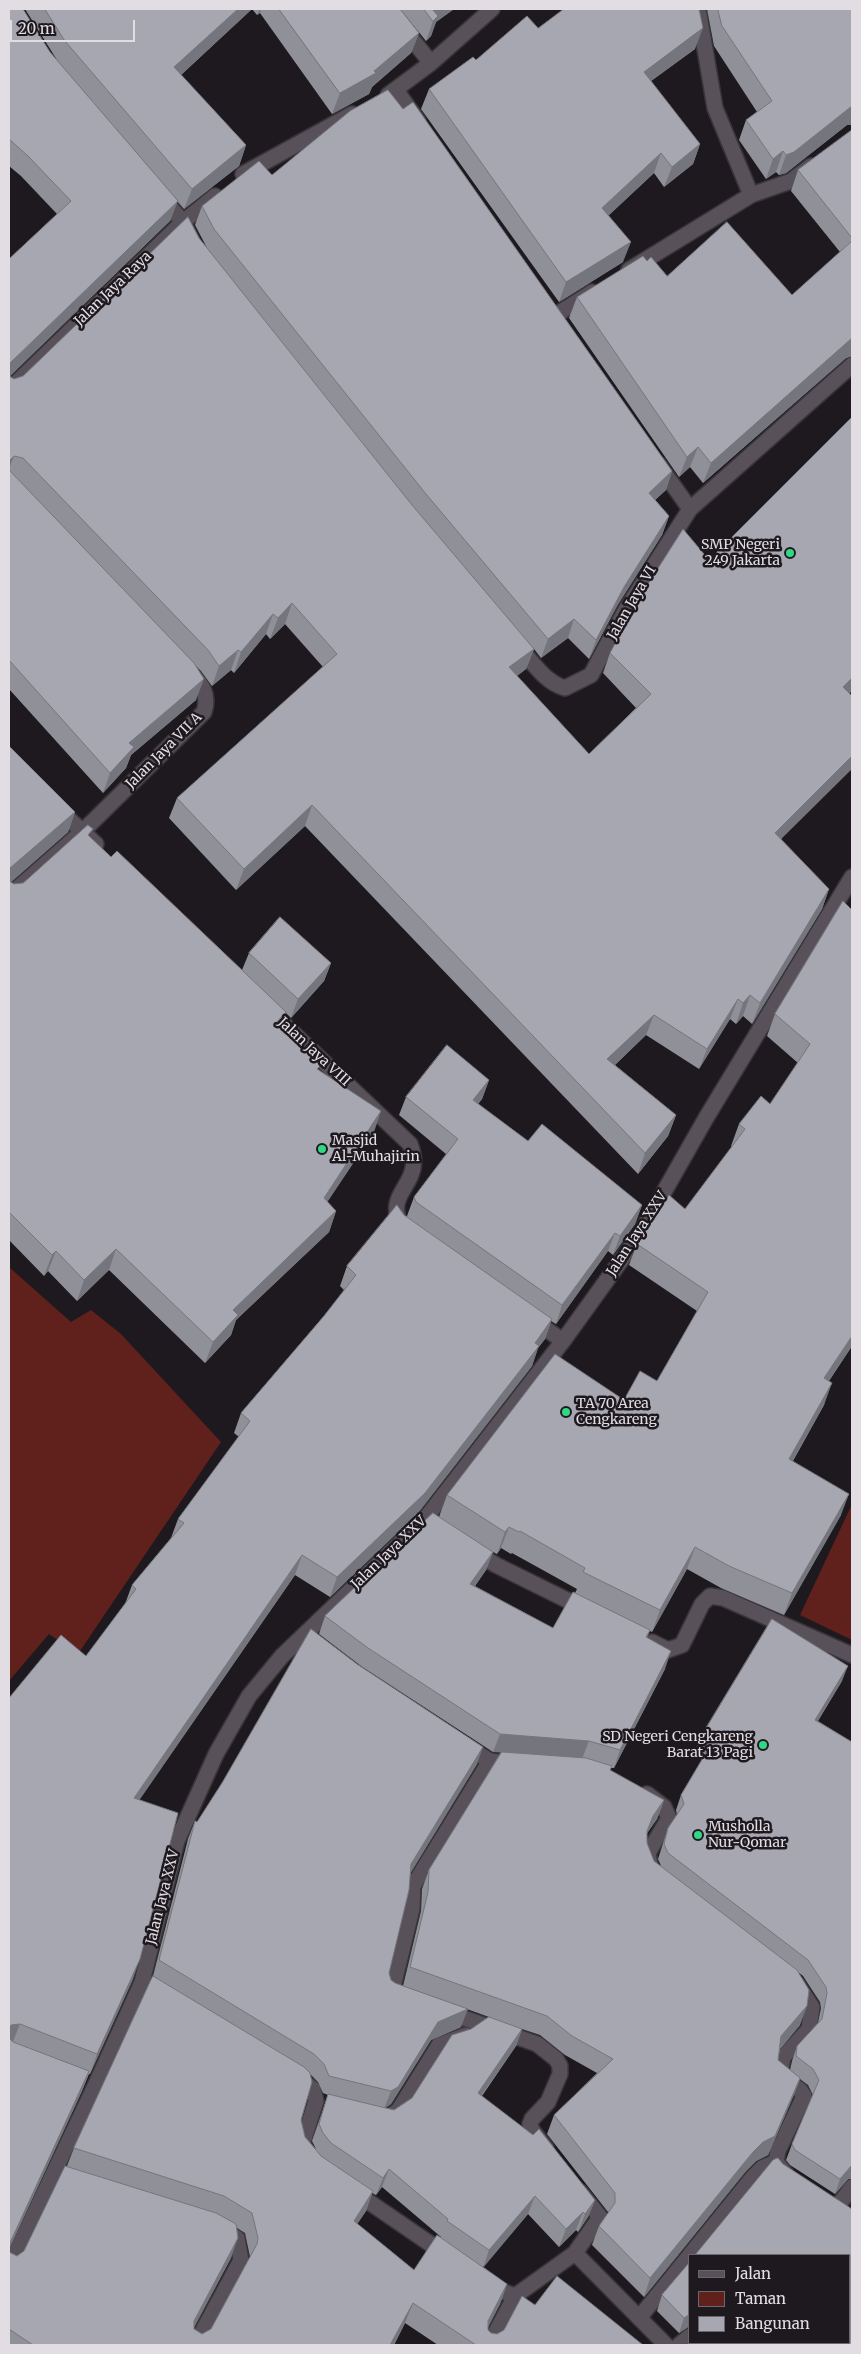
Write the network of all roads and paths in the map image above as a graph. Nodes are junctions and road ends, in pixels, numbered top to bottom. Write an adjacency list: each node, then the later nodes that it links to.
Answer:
1 (388, 9): 4 (street)
2 (492, 9): 4 (street, Jalan Jaya Raya)
3 (696, 9): 9 (street)
4 (431, 63): 5 (street, Jalan Jaya Raya)
5 (396, 90): 6 (street); 10 (street, Jalan Jaya Raya)
6 (425, 130)
7 (822, 157): 9 (street)
8 (152, 185): 10 (street)
9 (752, 195): 12 (street)
10 (183, 222): 11 (street); 14 (street, Jalan Jaya Raya)
11 (199, 253)
12 (566, 330)
13 (852, 366): 16 (street, Jalan Jaya VI)
14 (9, 390)
15 (651, 454): 16 (street)
16 (690, 508): 17 (street, Jalan Jaya VI)
17 (507, 632)
18 (181, 663): 20 (street, Jalan Jaya VII A)
19 (48, 800): 20 (street)
20 (82, 831): 21 (street); 23 (street, Jalan Jaya VII A)
21 (104, 851)
22 (852, 877): 27 (street, Jalan Jaya XXV)
23 (9, 896)
24 (258, 999): 25 (street, Jalan Jaya VIII)
25 (410, 1232)
26 (523, 1313): 27 (street)
27 (563, 1341): 28 (street, Jalan Jaya XXV)
28 (424, 1519): 29 (street); 32 (street, Jalan Jaya XXV)
29 (440, 1529)
30 (456, 1540): 31 (street)
31 (600, 1616)
32 (305, 1635): 34 (street); 42 (street, Jalan Jaya XXV)
33 (643, 1638): 35 (street)
34 (320, 1646)
35 (852, 1655)
36 (447, 1735): 37 (street)
37 (490, 1761): 38 (street); 44 (street)
38 (533, 1765)
39 (633, 1784): 40 (street)
40 (663, 1881)
41 (782, 1972): 54 (street)
42 (142, 1982): 43 (street); 49 (street, Jalan Jaya XXV)
43 (157, 1990)
44 (411, 2000)
45 (428, 2006): 46 (street)
46 (481, 2024): 52 (street); 53 (street)
47 (287, 2070): 50 (street)
48 (78, 2079): 49 (street)
49 (96, 2086): 68 (street, Jalan Jaya XXV)
50 (316, 2101): 51 (street); 55 (street)
51 (335, 2105)
52 (370, 2114)
53 (556, 2161)
54 (776, 2162): 57 (street); 65 (street)
55 (318, 2168)
56 (568, 2176): 64 (street)
57 (798, 2182)
58 (343, 2184): 67 (street)
59 (852, 2187): 61 (street)
60 (821, 2197): 61 (street)
61 (837, 2207): 62 (street)
62 (852, 2217)
63 (212, 2224): 72 (street)
64 (575, 2253): 70 (street); 71 (street)
65 (691, 2254)
66 (688, 2258): 71 (street)
67 (458, 2262)
68 (9, 2267)
69 (474, 2274): 70 (street)
70 (515, 2296): 73 (street)
71 (639, 2318): 74 (street)
72 (195, 2345)
73 (489, 2345)
74 (666, 2345)

